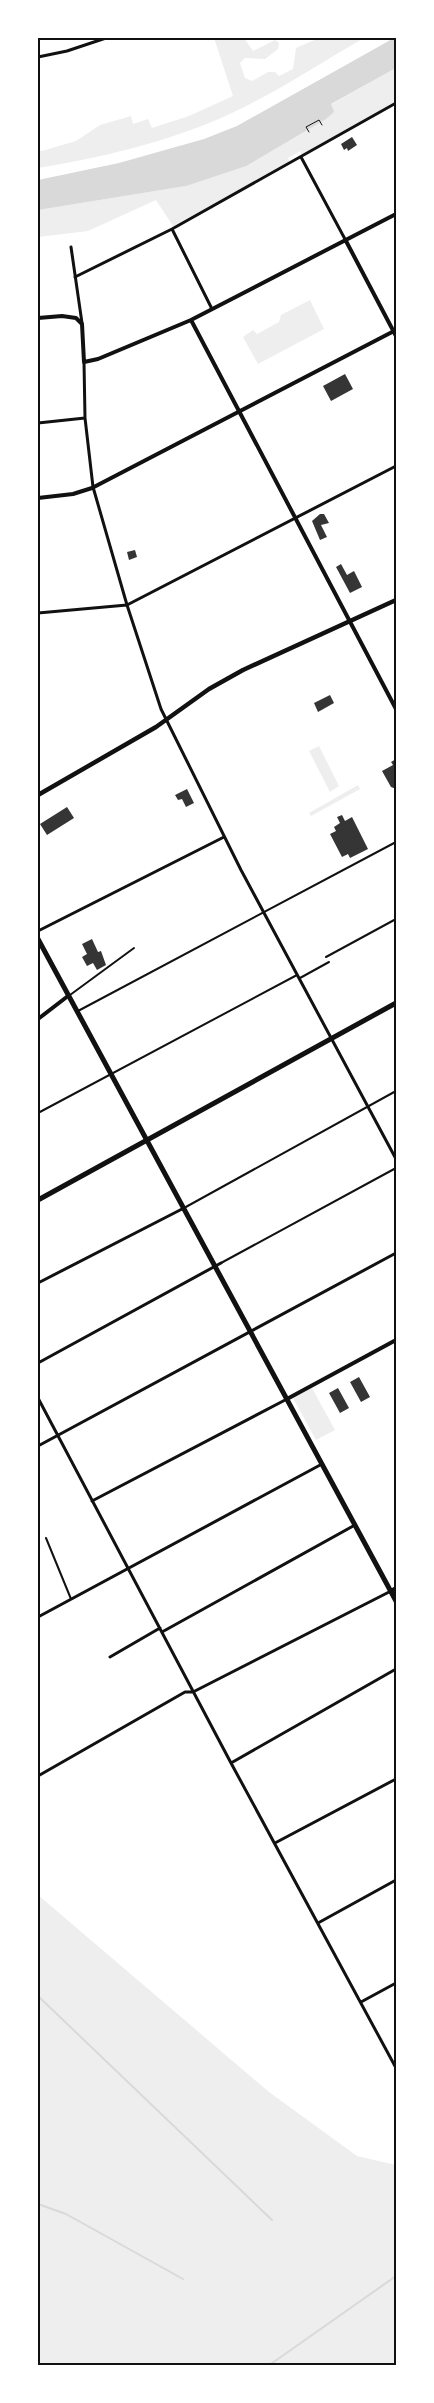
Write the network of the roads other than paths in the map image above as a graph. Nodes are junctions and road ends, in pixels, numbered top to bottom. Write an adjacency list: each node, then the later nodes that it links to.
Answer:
1 (106, 38): 2 (street)
2 (38, 57)
3 (396, 103): 4 (street)
4 (301, 156): 6 (street); 7 (street)
5 (396, 214): 7 (street)
6 (172, 229): 9 (street); 10 (street)
7 (346, 240): 10 (street); 14 (street)
8 (71, 247): 9 (street)
9 (75, 277): 13 (street)
10 (212, 309): 12 (street)
11 (38, 318): 13 (street)
12 (191, 320): 15 (street); 16 (street)
13 (82, 324): 15 (street)
14 (396, 333): 16 (street)
15 (84, 362): 17 (street)
16 (238, 412): 20 (street); 22 (street)
17 (85, 418): 18 (street); 20 (street)
18 (38, 423)
19 (396, 466): 22 (street)
20 (94, 487): 21 (street); 24 (street)
21 (38, 498)
22 (296, 518): 24 (street); 26 (street)
23 (396, 600): 26 (main road)
24 (127, 605): 25 (street); 28 (street)
25 (38, 613)
26 (349, 622): 27 (street); 28 (main road)
27 (396, 710)
28 (166, 720): 29 (main road); 30 (street)
29 (38, 795)
30 (224, 837): 32 (street); 34 (street)
31 (396, 842): 32 (lane)
32 (263, 913): 39 (street); 42 (lane)
33 (396, 919): 37 (lane)
34 (38, 931)
35 (38, 939): 40 (main road)
36 (134, 948): 40 (lane)
37 (326, 957)
38 (329, 962): 39 (lane)
39 (298, 977): 44 (street); 45 (lane)
40 (68, 996): 42 (main road); 43 (street)
41 (396, 1003): 44 (main road)
42 (77, 1012): 45 (main road)
43 (38, 1018)
44 (331, 1039): 47 (street); 49 (main road)
45 (110, 1073): 48 (lane); 49 (main road)
46 (396, 1091): 47 (lane)
47 (368, 1107): 50 (street); 53 (lane)
48 (38, 1113)
49 (147, 1140): 52 (main road); 53 (main road)
50 (396, 1158)
51 (396, 1168): 55 (lane)
52 (38, 1200)
53 (184, 1208): 55 (main road); 56 (street)
54 (396, 1253): 57 (street)
55 (218, 1265): 57 (main road); 59 (street)
56 (38, 1282)
57 (250, 1331): 61 (main road); 62 (street)
58 (396, 1340): 61 (street)
59 (38, 1362)
60 (38, 1398): 62 (street)
61 (287, 1399): 64 (main road); 65 (street)
62 (58, 1435): 63 (street); 65 (street)
63 (38, 1446)
64 (322, 1464): 66 (main road); 68 (street)
65 (92, 1500): 68 (street)
66 (355, 1524): 69 (main road); 73 (street)
67 (46, 1538): 70 (lane)
68 (127, 1569): 70 (street); 73 (street)
69 (394, 1589): 71 (main road); 76 (street)
70 (72, 1599): 72 (street)
71 (396, 1601)
72 (38, 1617)
73 (161, 1630): 74 (street); 76 (street)
74 (110, 1657)
75 (396, 1669): 77 (street)
76 (193, 1692): 77 (street); 78 (street)
77 (231, 1763): 80 (street)
78 (38, 1776)
79 (396, 1779): 80 (street)
80 (275, 1843): 82 (street)
81 (396, 1880): 82 (street)
82 (318, 1923): 84 (street)
83 (396, 1982): 84 (street)
84 (361, 2002): 85 (street)
85 (396, 2068)

